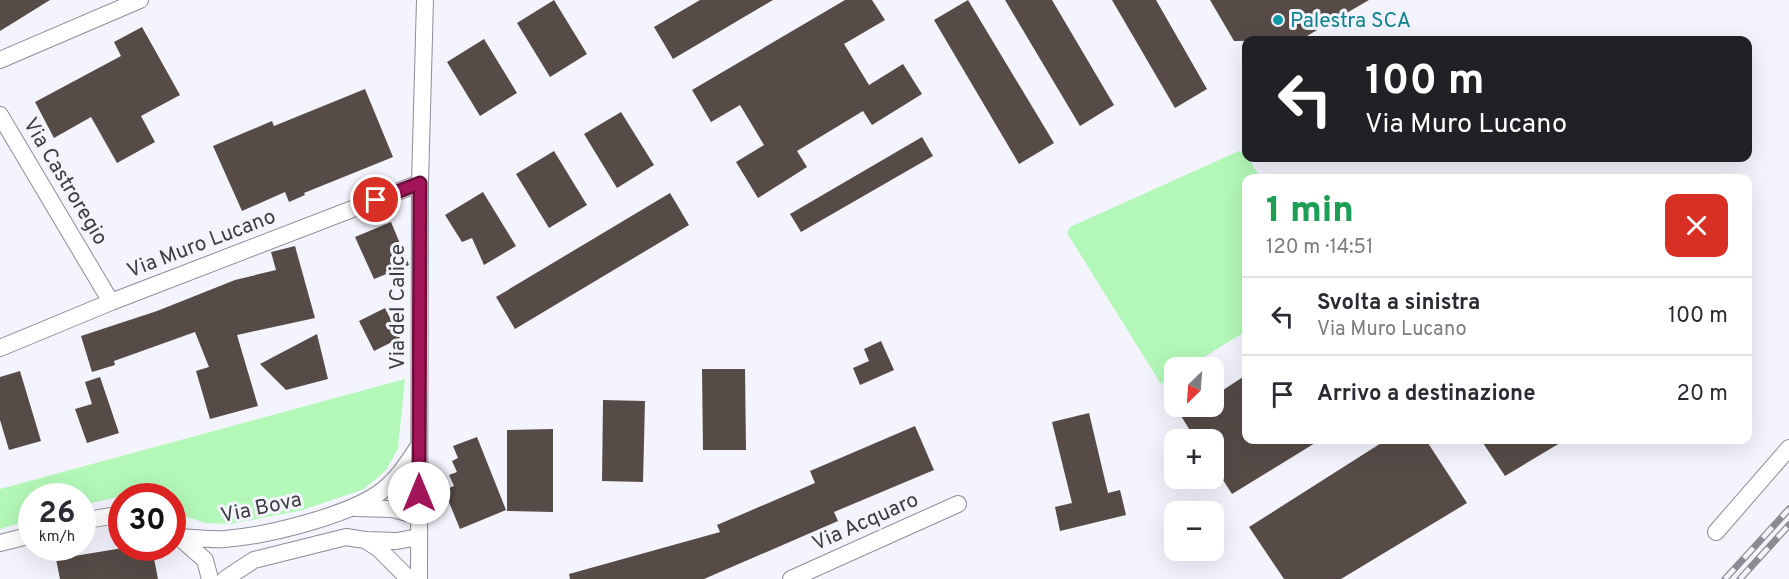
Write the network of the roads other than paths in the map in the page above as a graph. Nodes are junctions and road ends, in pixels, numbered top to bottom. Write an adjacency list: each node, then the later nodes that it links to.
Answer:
1 (140, 0): 3 (street)
2 (426, 0): 5 (street, Via del Calice)
3 (0, 60)
4 (0, 115): 6 (street, Via Castroregio)
5 (420, 183): 6 (street, Via Muro Lucano); 8 (street, Via del Calice)
6 (111, 302): 7 (street, Via Muro Lucano)
7 (0, 348)
8 (418, 447): 11 (street, Via Bova); 12 (street, Via del Calice)
9 (1789, 448): 13 (street)
10 (958, 504): 24 (street, Via Acquaro)
11 (350, 509): 12 (street, Via Bova); 14 (street, Via Bova)
12 (419, 516): 15 (street, Via del Calice)
13 (1716, 531)
14 (186, 536)
15 (418, 537): 17 (street); 23 (street, Via del Calice)
16 (18, 538): 18 (street)
17 (365, 540): 21 (street); 22 (street)
18 (0, 543)
19 (186, 544): 20 (street, Via Bova)
20 (210, 579)
21 (225, 579)
22 (409, 579)
23 (419, 579)
24 (791, 579)

